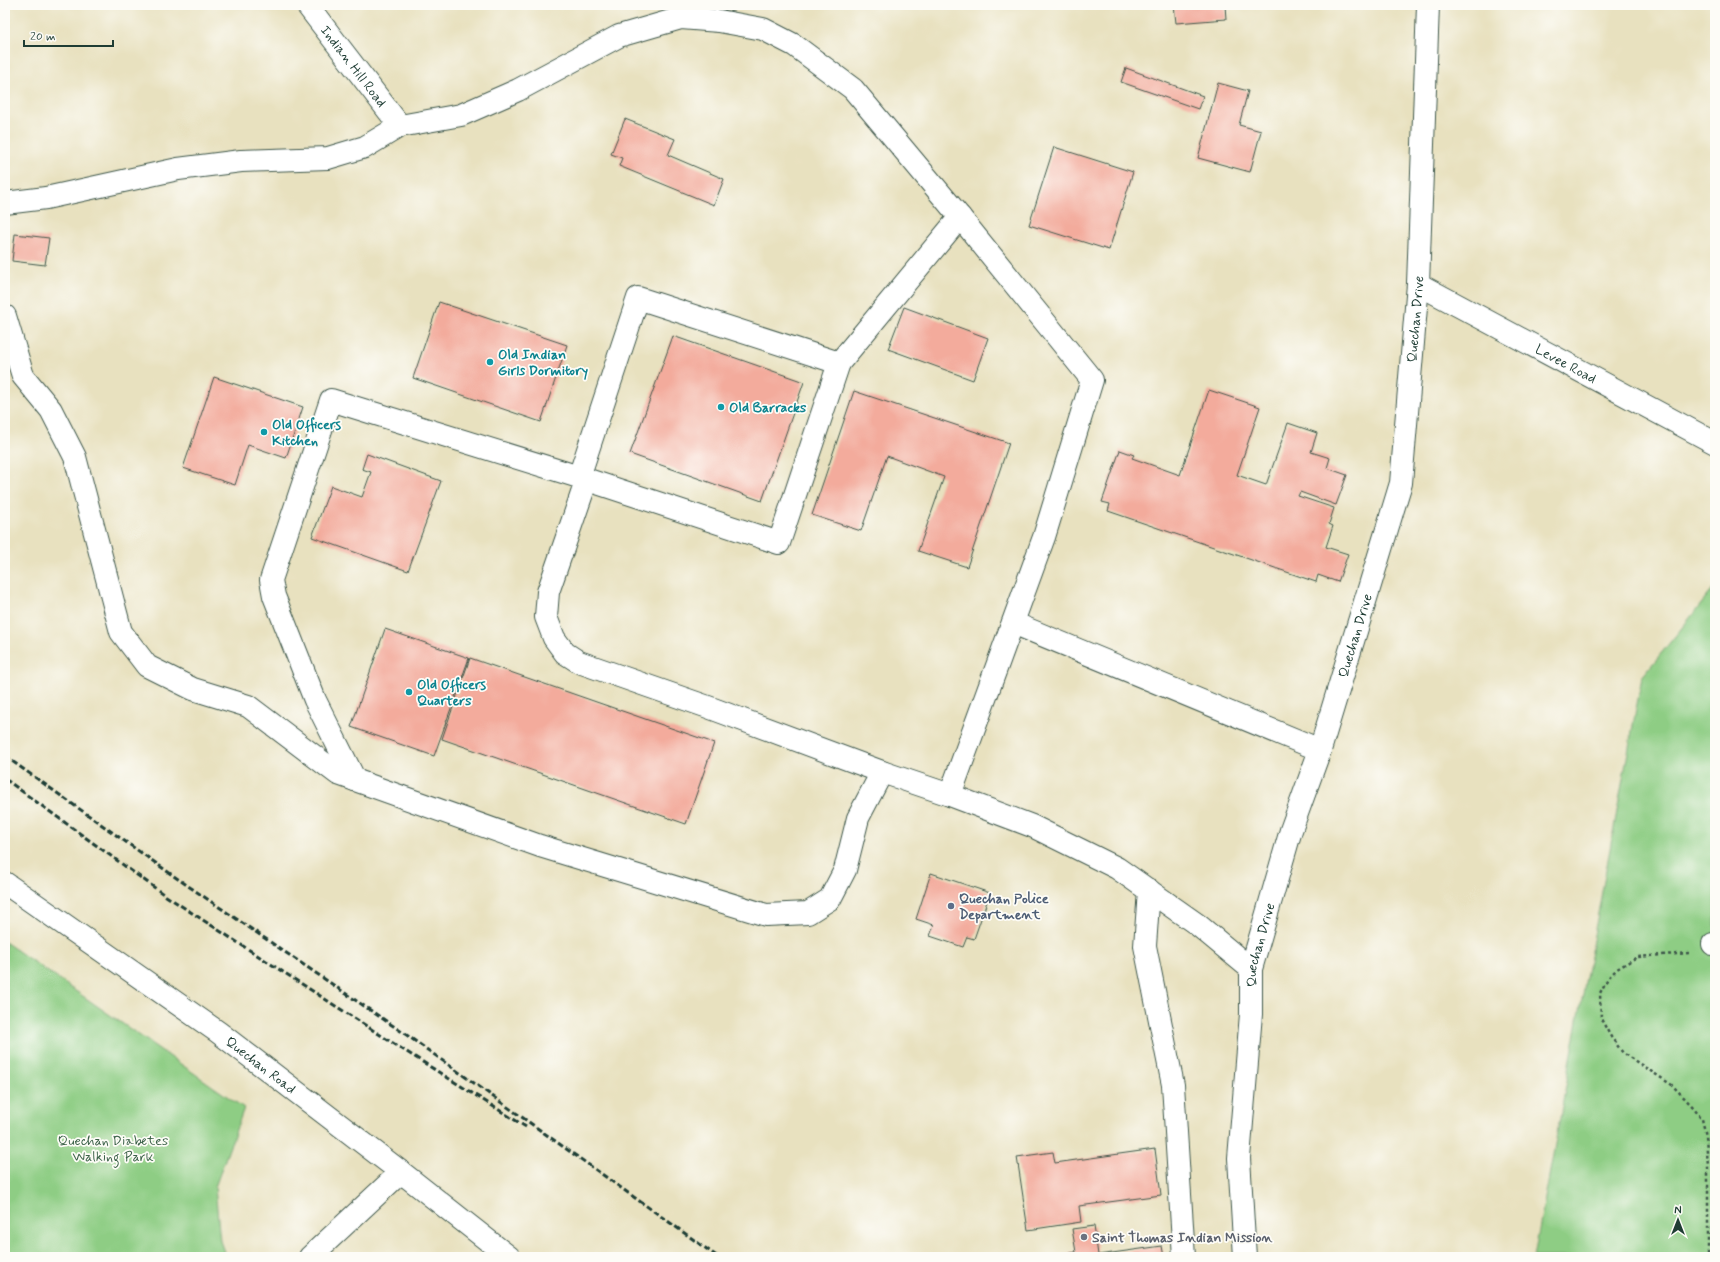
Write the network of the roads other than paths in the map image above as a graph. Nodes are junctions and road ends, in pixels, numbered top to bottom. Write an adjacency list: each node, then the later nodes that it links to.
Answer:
1 (307, 5): 3 (street, Indian Hill Road)
2 (1428, 5): 6 (street, Quechan Drive)
3 (400, 126): 4 (street); 5 (street)
4 (5, 203)
5 (960, 217): 8 (street); 11 (street)
6 (1418, 284): 9 (street, Levee Road); 12 (street, Quechan Drive)
7 (5, 316): 14 (street)
8 (839, 363): 10 (street); 10 (street)
9 (1715, 443)
10 (583, 478): 13 (street); 14 (street)
11 (1012, 623): 12 (street); 15 (street)
12 (1320, 750): 18 (street, Quechan Drive)
13 (882, 772): 14 (street); 15 (street)
14 (355, 780)
15 (950, 795): 17 (street)
16 (5, 883): 19 (street, Quechan Road)
17 (1149, 890): 18 (street); 22 (street)
18 (1252, 969): 23 (street, Quechan Drive)
19 (401, 1172): 20 (street); 21 (street, Quechan Road)
20 (310, 1257)
21 (509, 1257)
22 (1184, 1257)
23 (1245, 1257)

